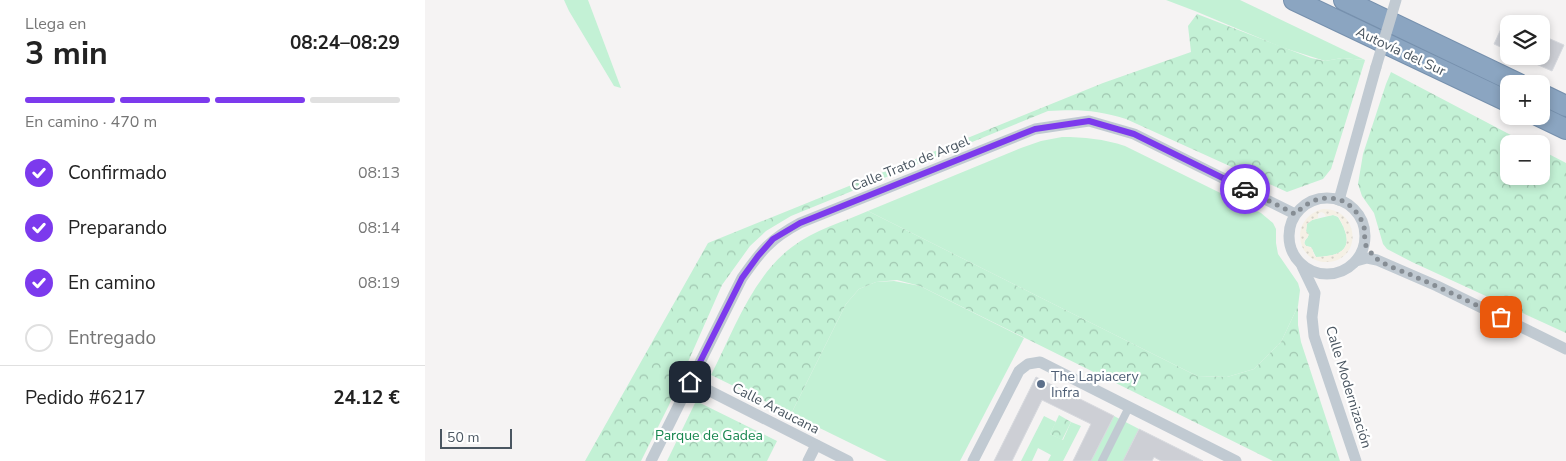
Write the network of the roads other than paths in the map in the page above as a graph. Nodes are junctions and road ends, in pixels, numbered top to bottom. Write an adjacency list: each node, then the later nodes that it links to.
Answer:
1 (1294, 0): 5 (highway, Autovía del Sur)
2 (1344, 0): 4 (highway, Autovía del Sur)
3 (1396, 0): 10 (street, bridge)
4 (1500, 75)
5 (1500, 98)
6 (1550, 98): 7 (highway)
7 (1566, 106)
8 (1550, 121): 9 (highway)
9 (1566, 129)
10 (1339, 200): 11 (street); 12 (street)
11 (1295, 214): 15 (street); 19 (street, Calle Trato de Argel)
12 (1365, 242): 13 (street); 14 (street)
13 (1377, 260): 14 (street); 18 (street)
14 (1356, 261): 16 (street)
15 (1302, 266): 16 (street); 17 (street)
16 (1333, 274): 17 (street)
17 (1315, 293): 28 (street, Calle Modernización)
18 (1566, 349)
19 (690, 382): 21 (street, Calle Araucana); 22 (street, Calle Trato de Argel)
20 (1129, 408): 25 (street); 26 (street); 27 (street)
21 (816, 445): 23 (street); 24 (street, Calle Araucana)
22 (651, 461)
23 (808, 461)
24 (847, 461)
25 (973, 461)
26 (1102, 461)
27 (1236, 461)
28 (1356, 461)

